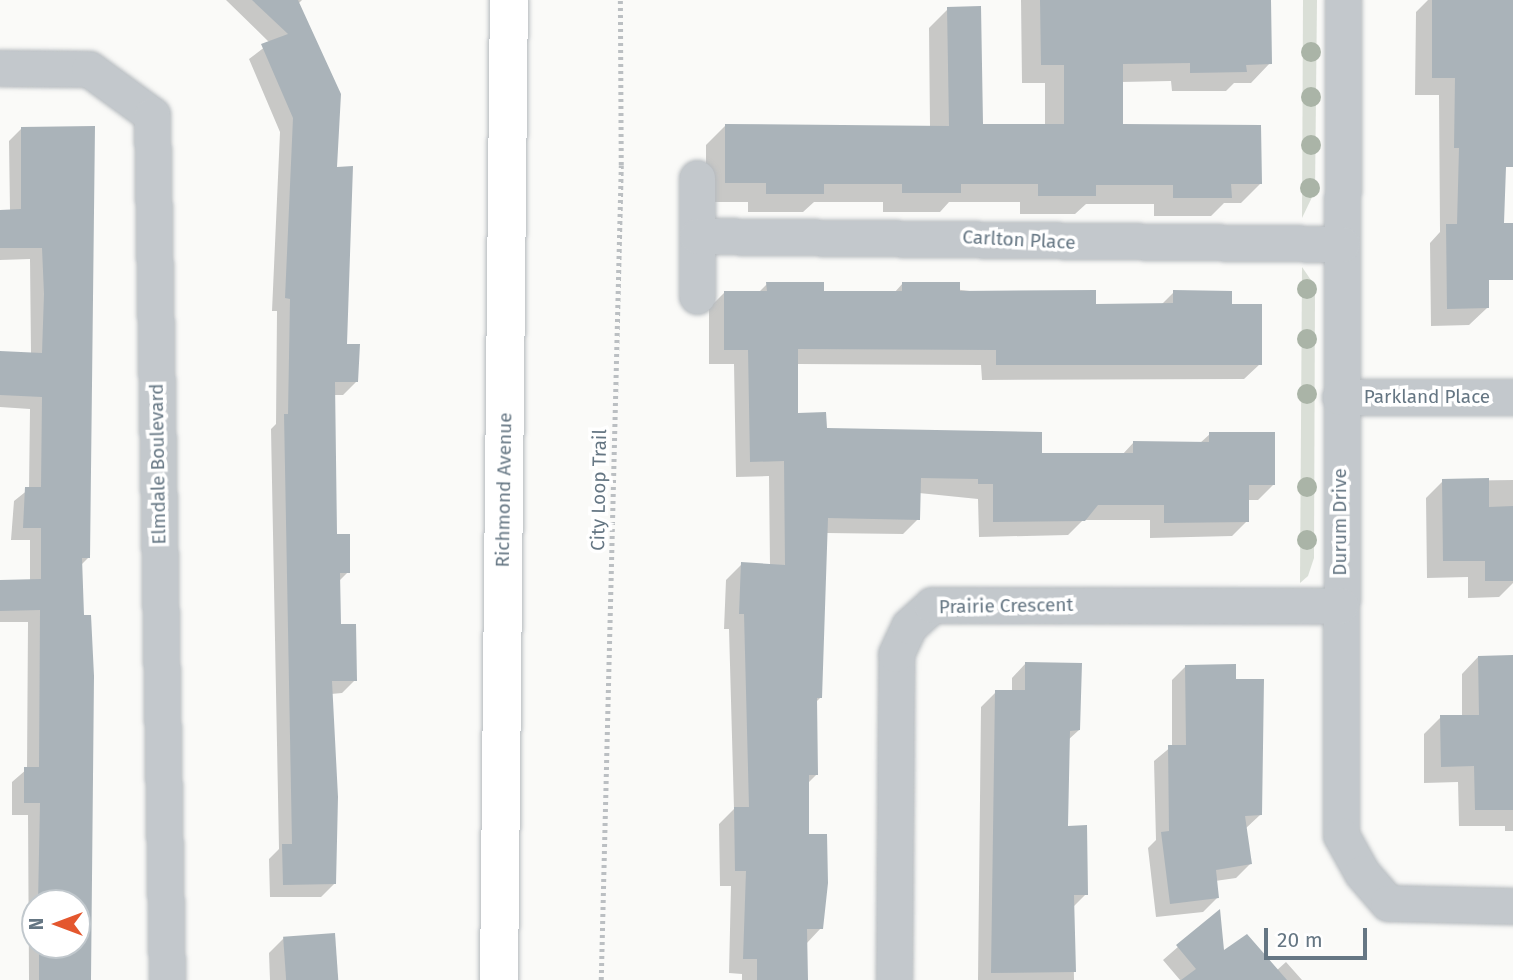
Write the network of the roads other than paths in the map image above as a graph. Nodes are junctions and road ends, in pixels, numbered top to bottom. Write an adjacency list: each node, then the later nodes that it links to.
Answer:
1 (509, 0): 13 (main road, Richmond Avenue)
2 (1343, 0): 6 (street, Durum Drive)
3 (0, 68): 12 (street, Elmdale Boulevard)
4 (697, 178): 5 (street)
5 (697, 236): 6 (street, Carlton Place); 7 (street)
6 (1342, 244): 8 (street, Durum Drive)
7 (697, 296)
8 (1340, 397): 9 (street, Parkland Place); 10 (street, Durum Drive)
9 (1513, 397)
10 (1340, 606): 11 (street, Durum Drive); 14 (street, Prairie Crescent)
11 (1513, 906)
12 (167, 980)
13 (499, 980)
14 (894, 980)

